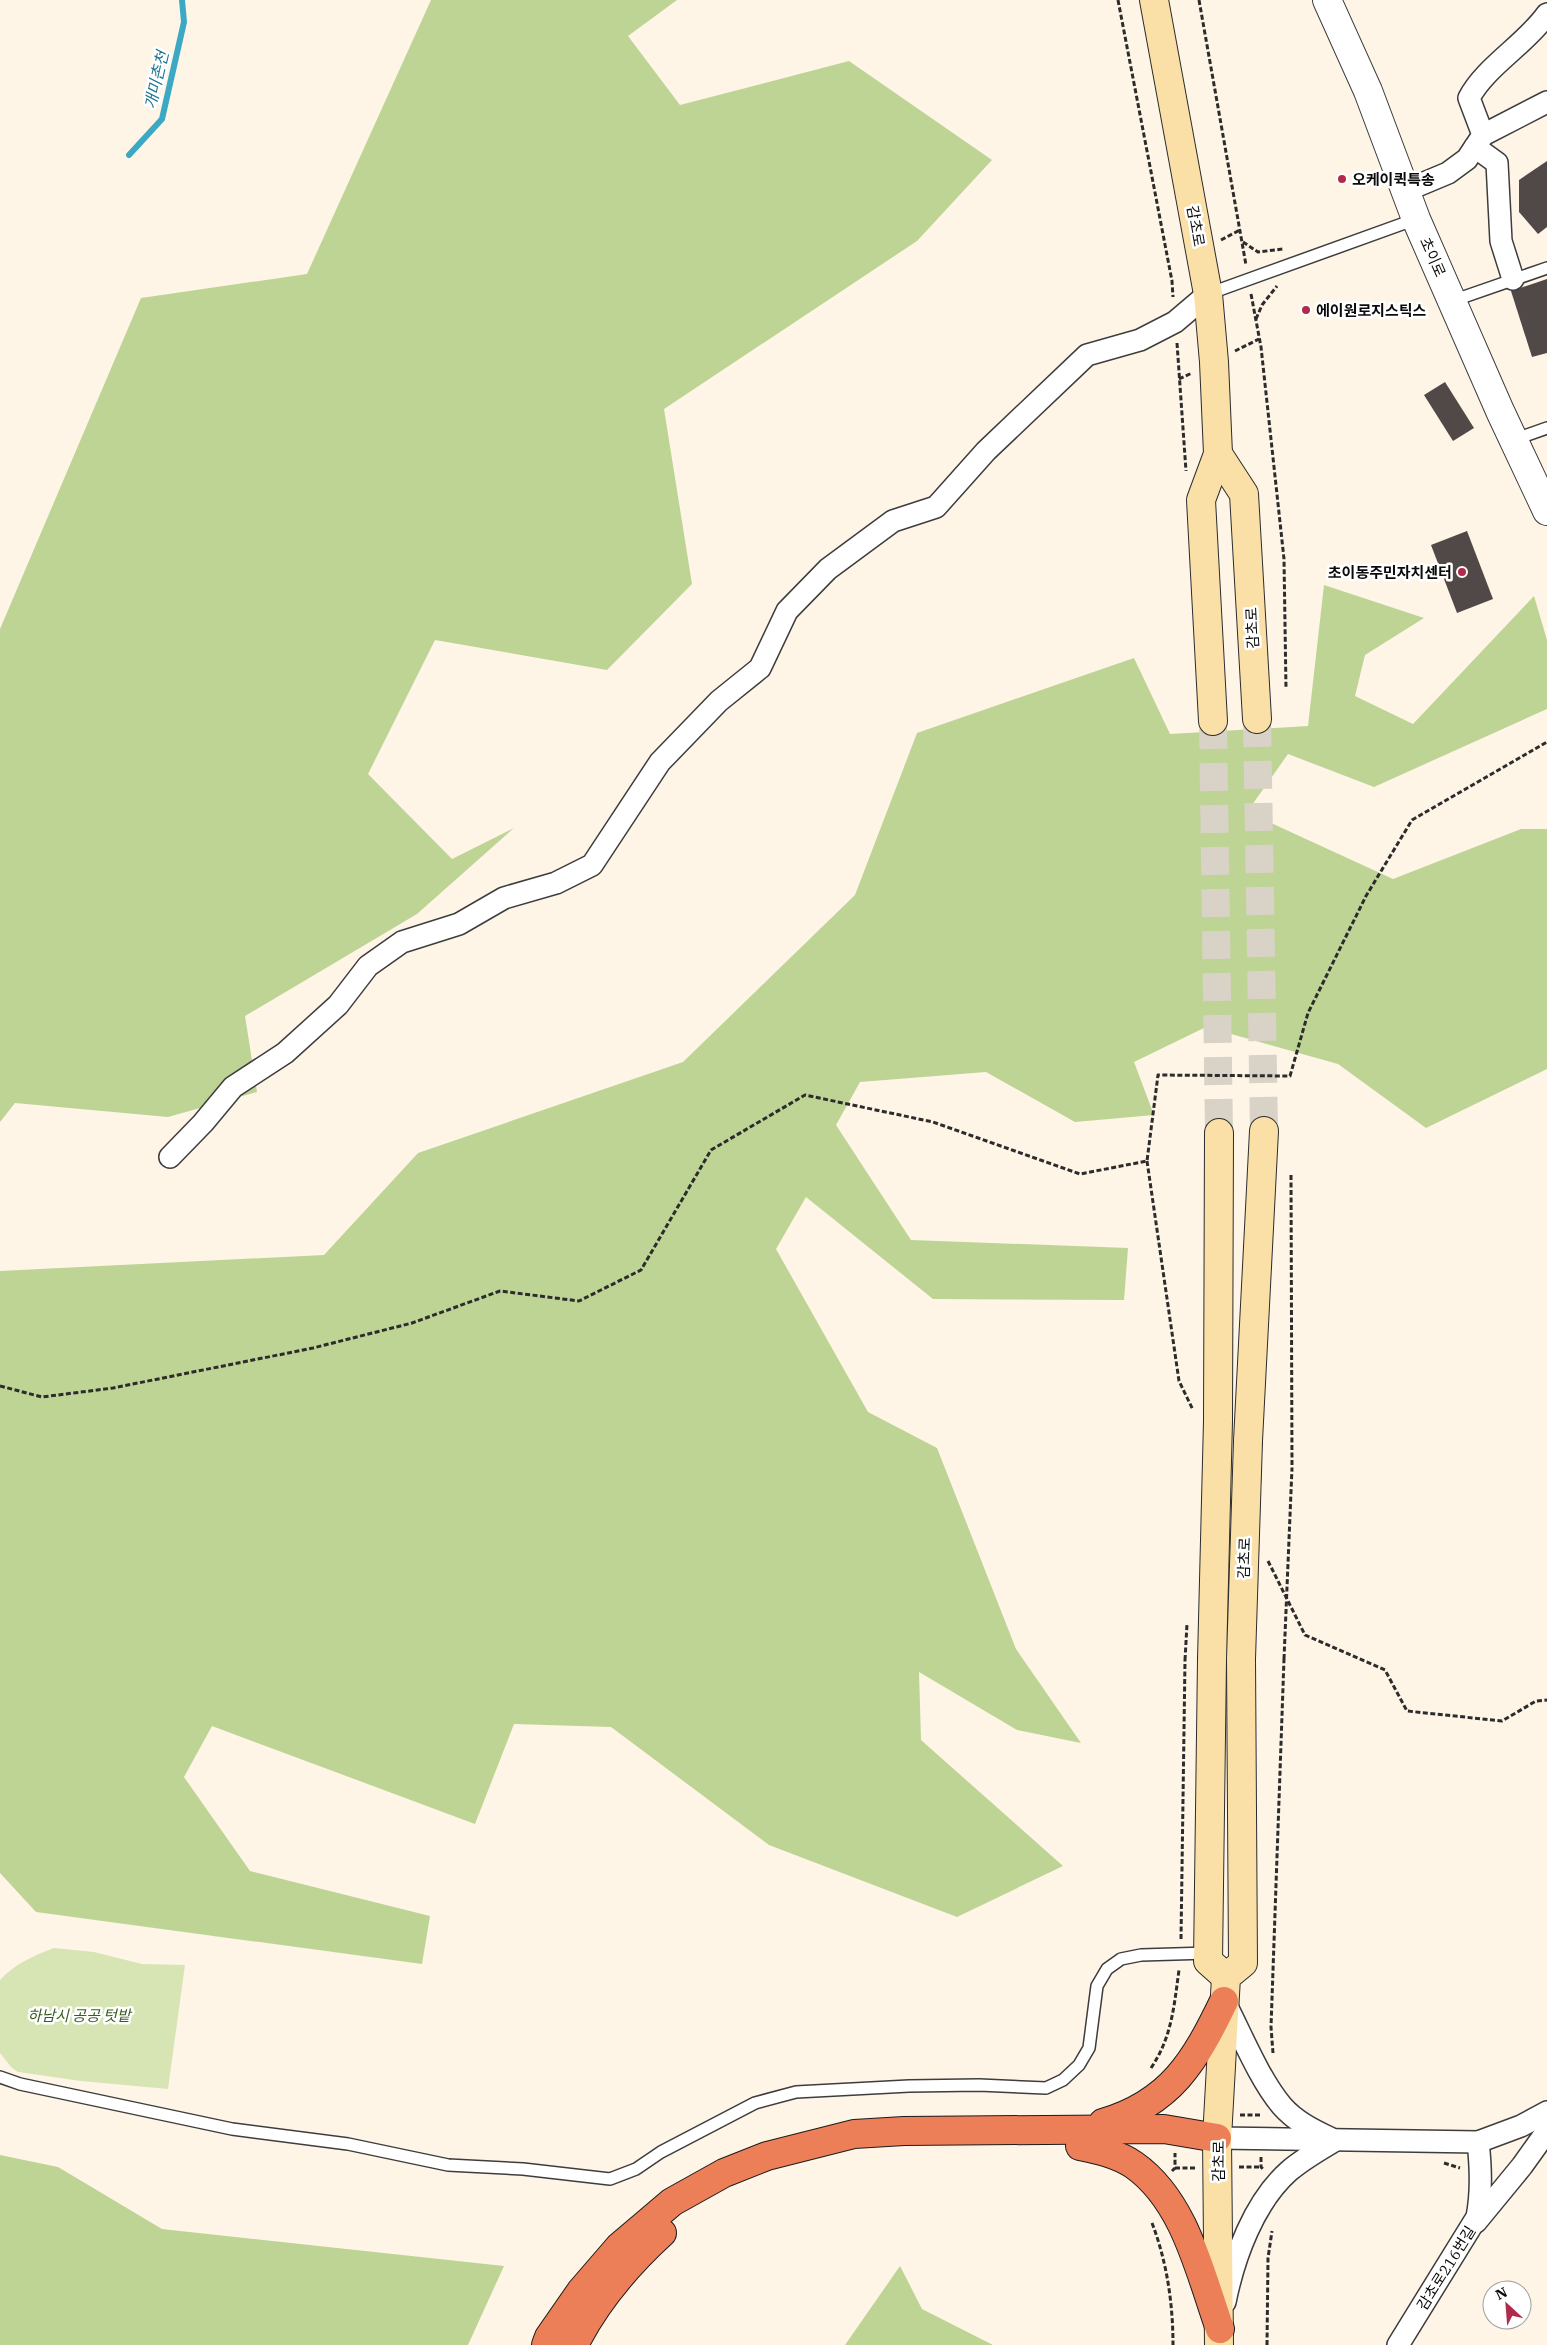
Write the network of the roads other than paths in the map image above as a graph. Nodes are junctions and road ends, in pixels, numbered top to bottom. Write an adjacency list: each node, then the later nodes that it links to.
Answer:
1 (1154, 0): 10 (main road, 감초로)
2 (1327, 0): 6 (street, 초이로)
3 (1547, 14): 5 (street)
4 (1547, 102): 5 (street)
5 (1479, 141): 6 (street); 9 (street)
6 (1406, 191): 7 (street, 초이로)
7 (1416, 219): 10 (lane); 11 (street, 초이로)
8 (1547, 268): 9 (lane)
9 (1513, 280): 11 (lane)
10 (1208, 294): 14 (main road, 감초로); 20 (street)
11 (1452, 301): 13 (street, 초이로)
12 (1547, 428): 13 (lane)
13 (1514, 440): 15 (street, 초이로)
14 (1218, 454): 16 (main road, 감초로); 17 (main road, 감초로)
15 (1547, 511)
16 (1257, 719)
17 (1213, 721)
18 (1264, 1131): 22 (main road, 감초로, bridge)
19 (1219, 1133): 21 (main road, 감초로, bridge)
20 (170, 1156)
21 (1208, 1953): 22 (main road); 23 (lane)
22 (1225, 1989): 26 (highway); 27 (main road, 감초로); 28 (street)
23 (0, 2077)
24 (1547, 2112): 29 (street)
25 (1547, 2131): 30 (street)
26 (1082, 2137): 27 (highway); 31 (highway); 32 (highway); 33 (highway)
27 (1217, 2138): 28 (street); 31 (main road, 감초로)
28 (1334, 2141): 29 (street); 31 (street)
29 (1478, 2142): 30 (street, 감초로216번길)
30 (1469, 2229): 34 (street, 감초로216번길)
31 (1220, 2337)
32 (546, 2345)
33 (574, 2345)
34 (1398, 2345)

